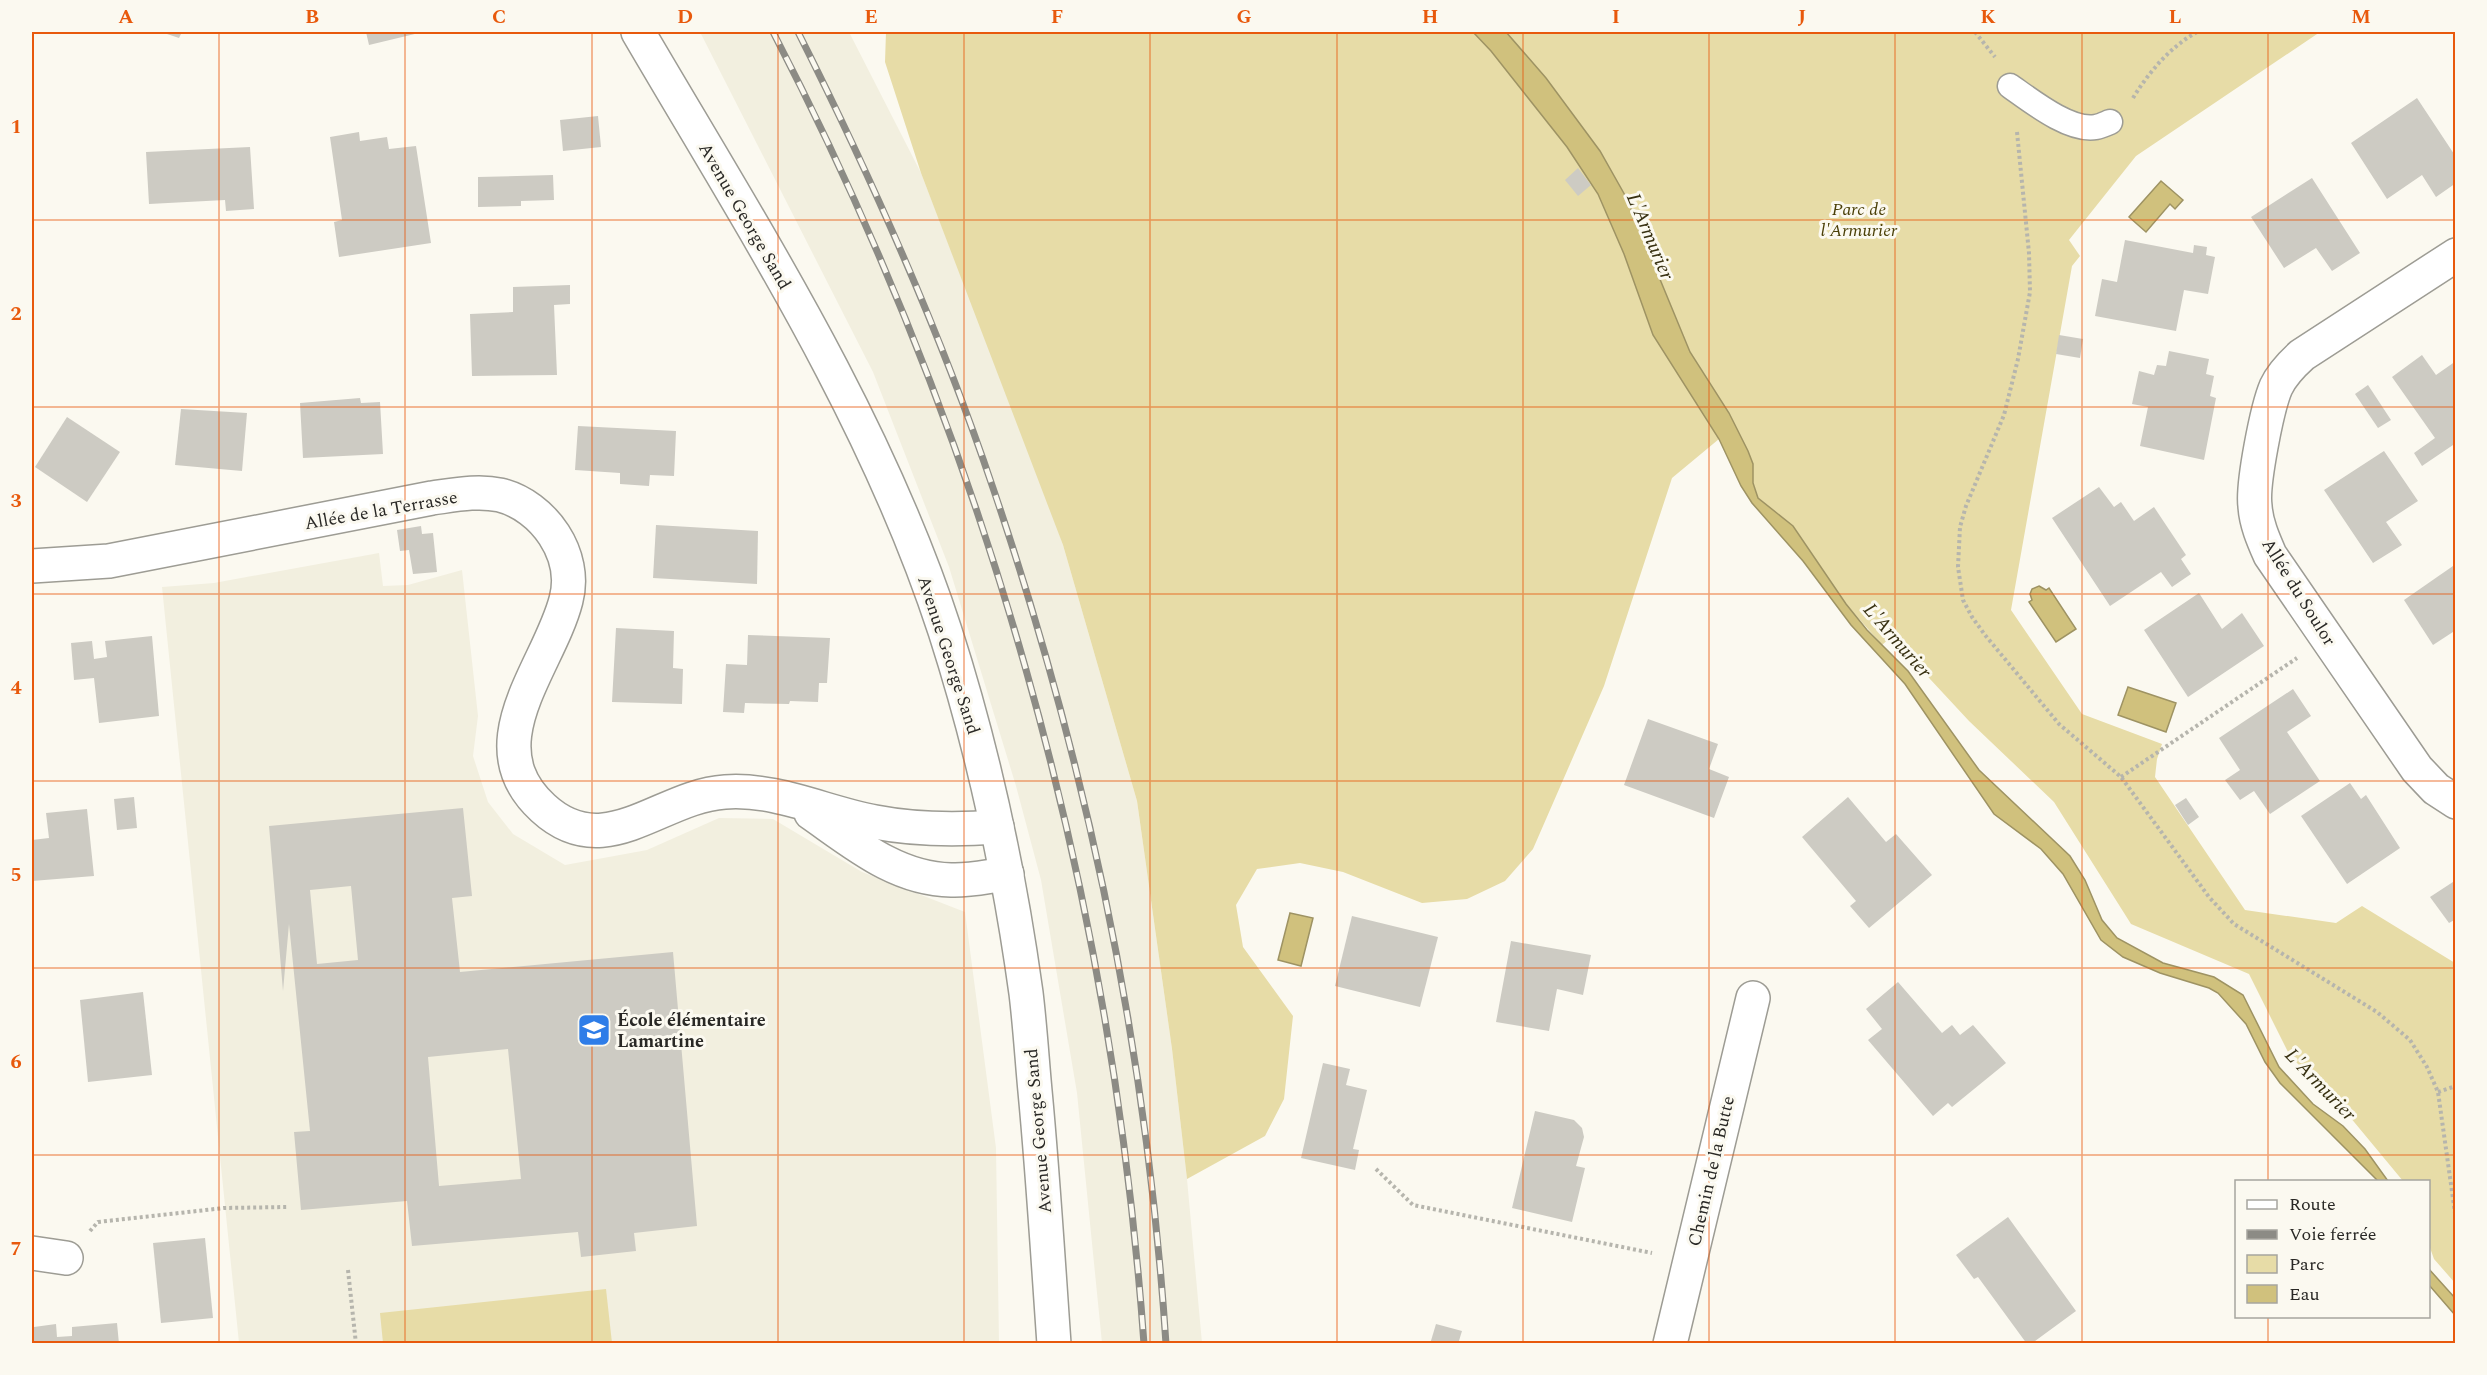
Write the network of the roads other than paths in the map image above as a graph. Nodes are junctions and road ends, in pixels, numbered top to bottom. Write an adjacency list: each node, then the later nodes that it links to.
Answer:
1 (638, 32): 8 (street, Avenue George Sand)
2 (2010, 86): 3 (lane)
3 (2110, 122)
4 (2456, 255): 7 (street, Allée du Soulor)
5 (32, 566): 6 (street, Allée de la Terrasse)
6 (795, 802): 8 (street, Allée de la Terrasse); 9 (street, Allée de la Terrasse)
7 (2456, 802)
8 (997, 827): 9 (street, Avenue George Sand)
9 (1006, 874): 13 (street, Avenue George Sand)
10 (1753, 998): 14 (street, Chemin de la Butte)
11 (32, 1253): 12 (street)
12 (66, 1258)
13 (1054, 1344)
14 (1670, 1344)

